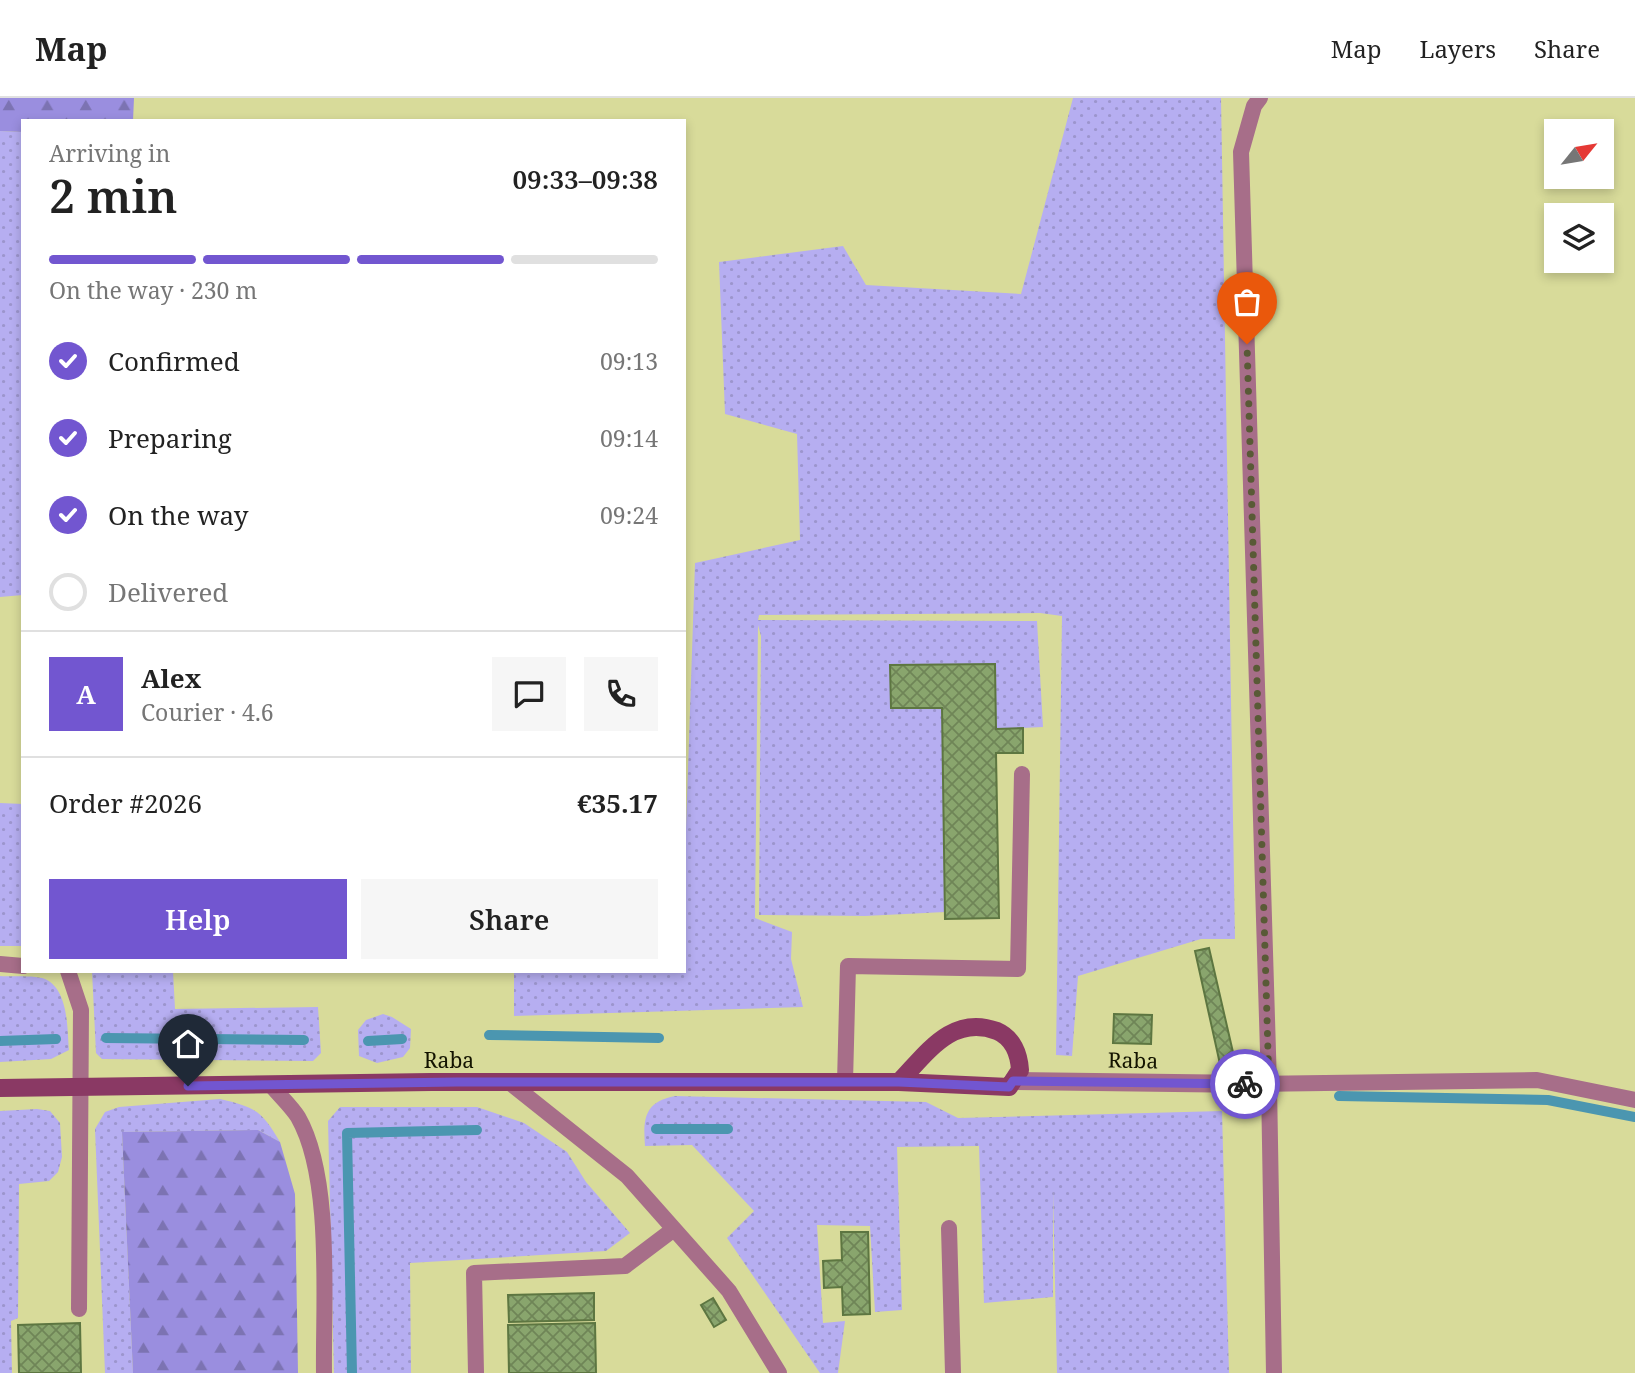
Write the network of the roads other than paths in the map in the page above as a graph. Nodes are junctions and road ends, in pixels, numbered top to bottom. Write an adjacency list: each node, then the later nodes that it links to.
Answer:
1 (1260, 98): 11 (lane)
2 (1022, 774): 8 (lane)
3 (0, 964): 4 (lane)
4 (21, 966)
5 (69, 973): 12 (lane)
6 (1013, 1081): 9 (street, Raba); 9 (street); 11 (street, Raba)
7 (509, 1082): 8 (street, Raba); 10 (street, Raba); 15 (lane)
8 (845, 1082): 9 (street, Raba)
9 (899, 1082)
10 (270, 1084): 12 (street, Raba); 18 (lane)
11 (1261, 1084): 14 (lane); 22 (lane)
12 (79, 1087): 13 (street, Raba); 17 (lane)
13 (0, 1088)
14 (1635, 1100)
15 (674, 1228): 19 (lane); 20 (lane)
16 (949, 1228): 21 (lane)
17 (79, 1309)
18 (324, 1373)
19 (476, 1373)
20 (779, 1373)
21 (953, 1373)
22 (1274, 1373)

